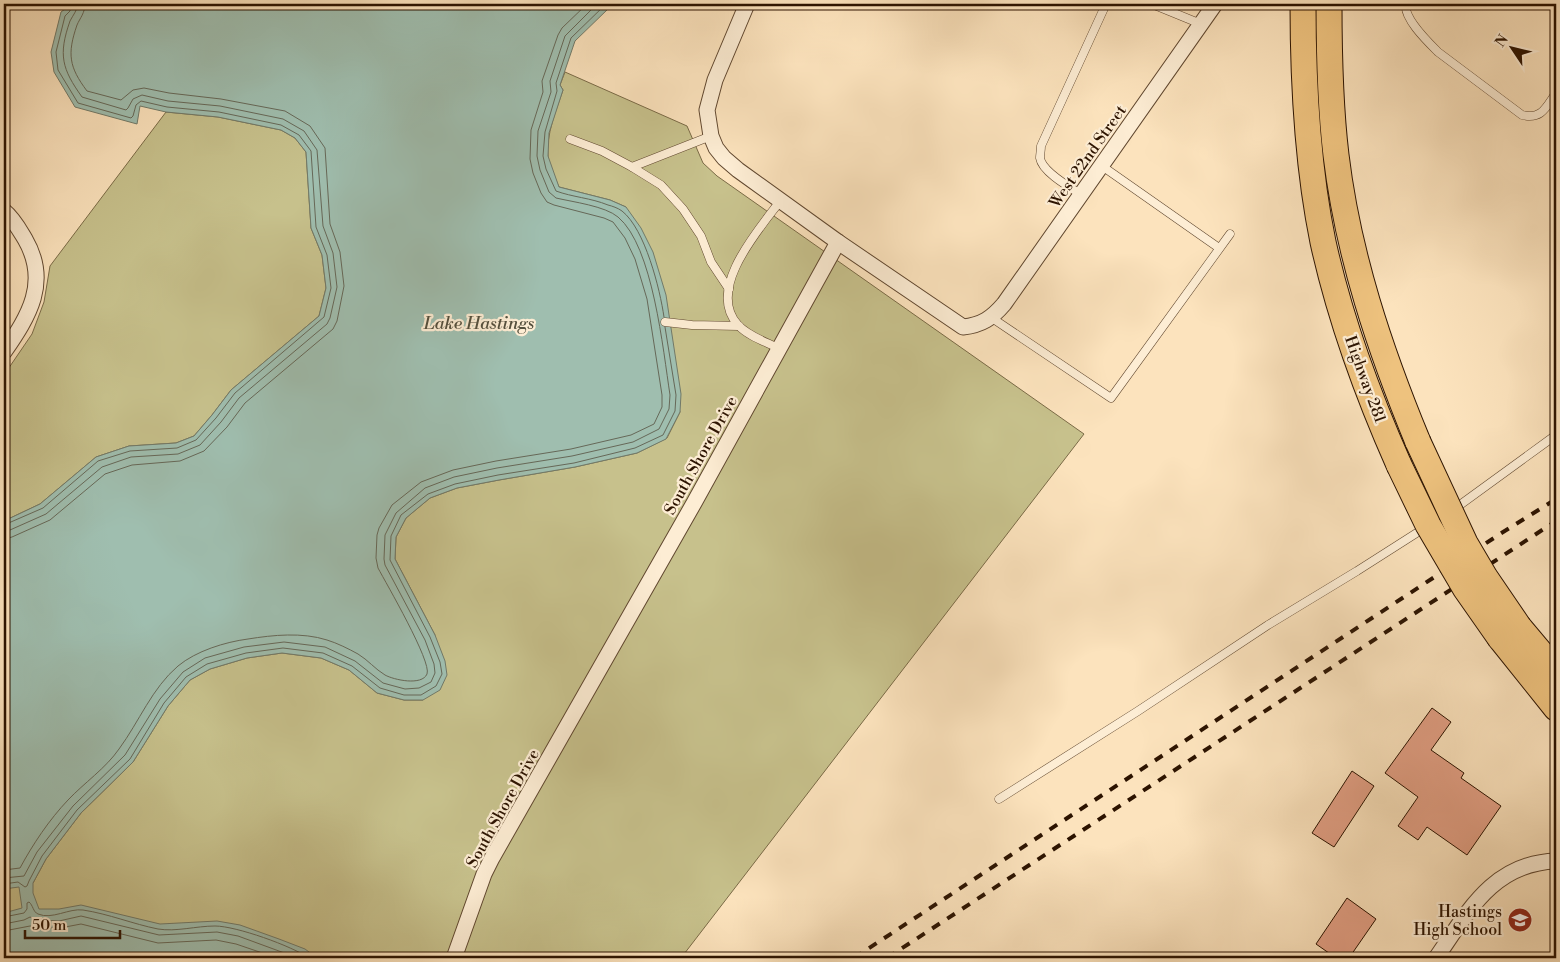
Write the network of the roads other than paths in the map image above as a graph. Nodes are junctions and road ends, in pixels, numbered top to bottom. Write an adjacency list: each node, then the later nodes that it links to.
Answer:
1 (747, 4): 10 (street)
2 (1106, 4): 14 (lane)
3 (1152, 4): 8 (lane)
4 (1215, 4): 8 (street, West 22nd Street)
5 (1303, 4): 29 (highway, Highway 281, bridge)
6 (1329, 4): 29 (highway, Highway 281, bridge)
7 (1406, 4): 9 (lane)
8 (1201, 24): 13 (street, West 22nd Street)
9 (1556, 93)
10 (711, 136): 12 (lane); 15 (street)
11 (570, 139): 12 (lane)
12 (632, 166): 20 (lane)
13 (1102, 166): 14 (street, West 22nd Street); 19 (lane)
14 (1082, 195): 21 (street, West 22nd Street)
15 (781, 200): 18 (street); 20 (lane)
16 (4, 211): 25 (street)
17 (1230, 234): 19 (lane)
18 (838, 242): 21 (street); 24 (street, South Shore Drive)
19 (1220, 248): 21 (lane)
20 (729, 288): 23 (lane)
21 (997, 313)
22 (666, 322): 23 (lane)
23 (739, 326): 24 (lane)
24 (778, 348): 34 (street, South Shore Drive)
25 (4, 352)
26 (1556, 435): 27 (lane)
27 (1446, 514)
28 (1438, 519): 32 (lane)
29 (1510, 633): 30 (highway, Highway 281); 31 (highway, Highway 281)
30 (1556, 671)
31 (1556, 708)
32 (1000, 799)
33 (1556, 861): 35 (street)
34 (454, 958)
35 (1436, 958)

